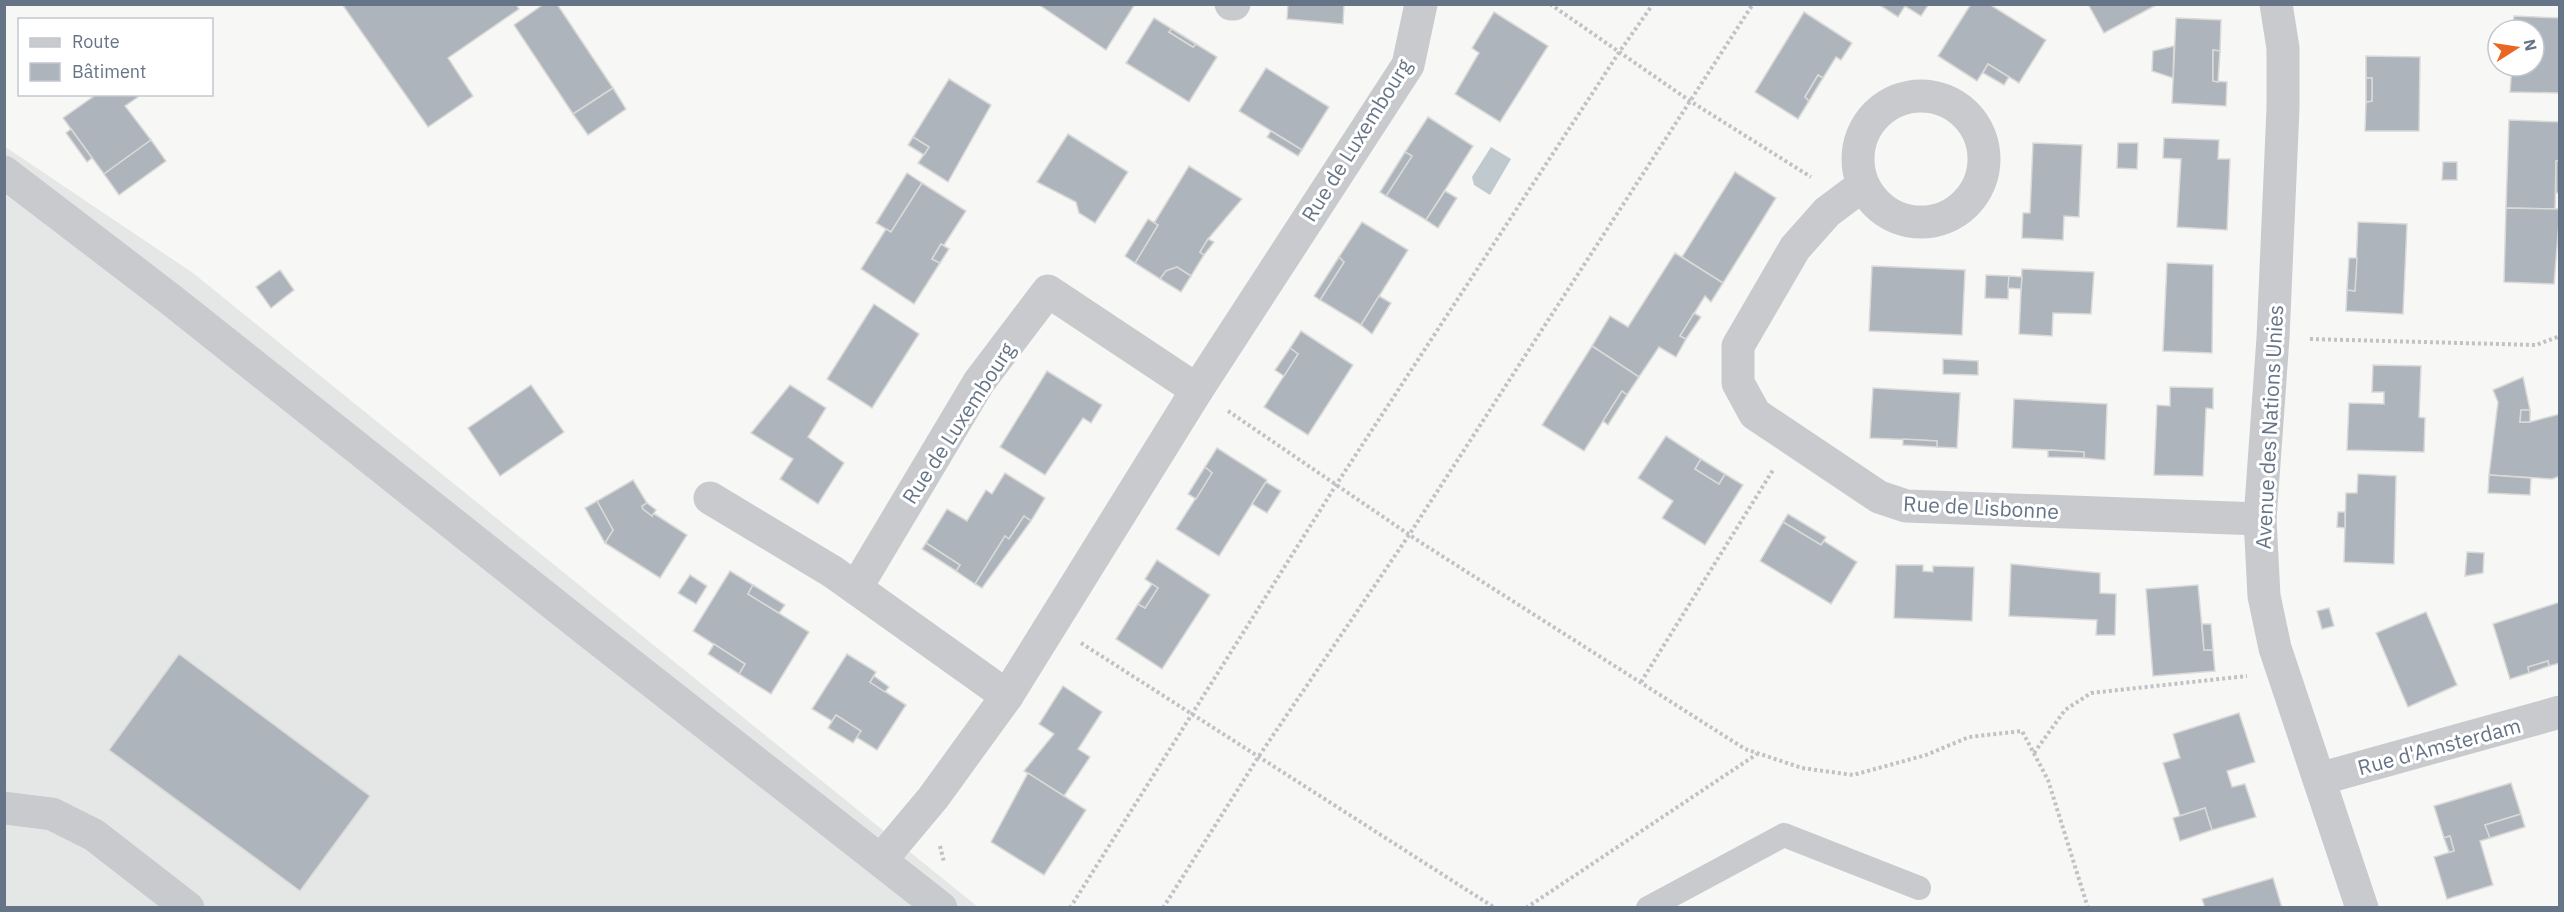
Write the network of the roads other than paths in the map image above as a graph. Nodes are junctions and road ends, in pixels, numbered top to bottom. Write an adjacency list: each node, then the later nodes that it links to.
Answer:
1 (1421, 4): 5 (street, Rue de Luxembourg)
2 (2276, 4): 7 (street, Avenue des Nations Unies)
3 (4, 172): 13 (street)
4 (1853, 192): 7 (street, Rue de Lisbonne)
5 (1197, 390): 8 (street, Rue de Luxembourg); 9 (street, Rue de Luxembourg)
6 (710, 498): 8 (street)
7 (2260, 519): 11 (street, Avenue des Nations Unies)
8 (856, 588): 9 (street)
9 (1007, 696): 13 (street, Rue de Luxembourg)
10 (2559, 712): 11 (street, Rue d'Amsterdam)
11 (2319, 779): 18 (street, Avenue des Nations Unies)
12 (4, 808): 15 (street)
13 (881, 860): 16 (street)
14 (1919, 888): 17 (lane)
15 (188, 908)
16 (941, 908)
17 (1648, 908)
18 (2362, 908)

